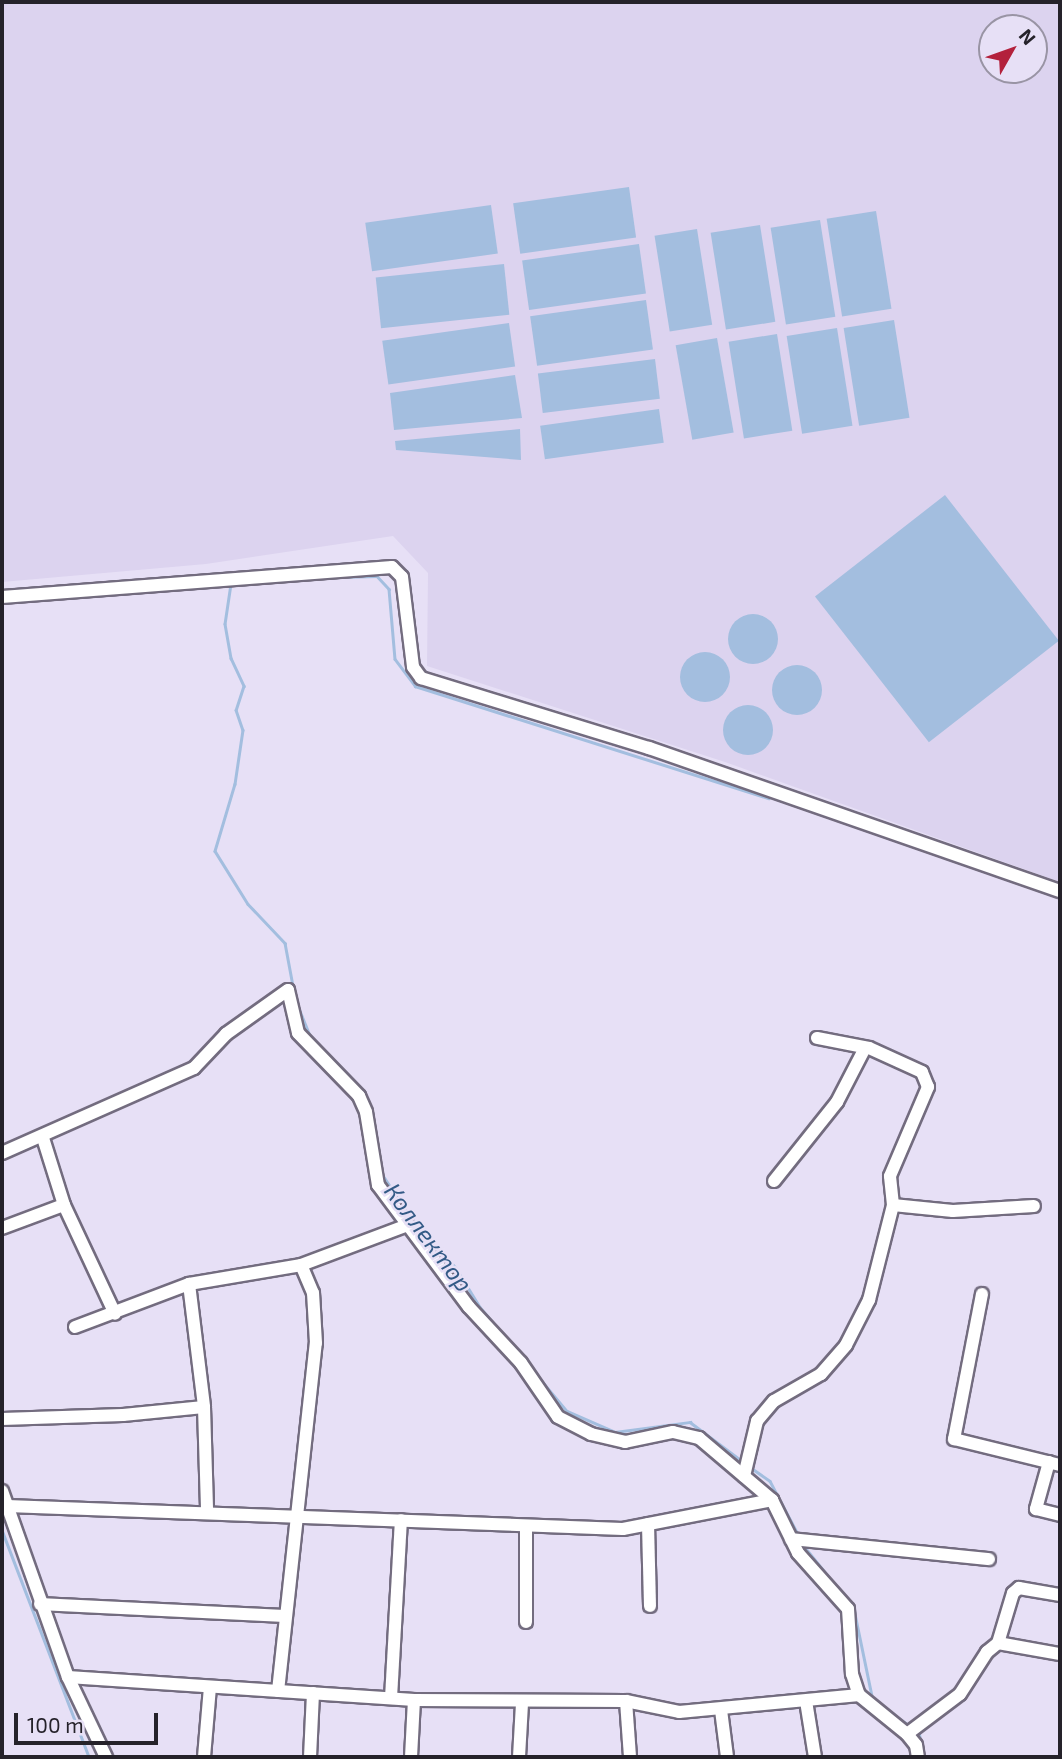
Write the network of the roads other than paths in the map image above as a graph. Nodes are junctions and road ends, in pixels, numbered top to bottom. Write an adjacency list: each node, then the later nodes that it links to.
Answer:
1 (2, 597): 2 (street)
2 (1060, 891)
3 (817, 1038): 4 (street)
4 (865, 1048): 7 (street); 9 (street)
5 (43, 1138): 6 (street); 8 (street); 11 (street)
6 (2, 1153)
7 (774, 1181)
8 (64, 1205): 12 (street); 16 (street)
9 (893, 1205): 10 (street); 21 (street)
10 (1034, 1206)
11 (408, 1225): 13 (street); 21 (street)
12 (2, 1228)
13 (301, 1265): 14 (street); 26 (street)
14 (189, 1284): 16 (street); 18 (street)
15 (982, 1294): 20 (street)
16 (115, 1314): 17 (street)
17 (75, 1327)
18 (204, 1407): 19 (street); 25 (street)
19 (2, 1419)
20 (1055, 1463): 27 (street)
21 (744, 1476): 23 (street)
22 (2, 1491): 24 (street)
23 (772, 1500): 29 (street); 31 (street)
24 (7, 1506): 25 (street); 34 (street)
25 (207, 1511): 26 (street)
26 (296, 1514): 28 (street); 36 (street)
27 (1060, 1515)
28 (401, 1520): 30 (street); 45 (street)
29 (648, 1524): 30 (street); 35 (street)
30 (526, 1527): 37 (street)
31 (791, 1539): 32 (street); 44 (street)
32 (989, 1559)
33 (1060, 1595): 38 (street)
34 (40, 1604): 36 (street); 40 (street)
35 (650, 1606)
36 (284, 1616): 42 (street)
37 (526, 1622)
38 (998, 1643): 39 (street); 51 (street)
39 (1060, 1654)
40 (68, 1677): 41 (street); 52 (street)
41 (210, 1686): 42 (street); 53 (street)
42 (278, 1691): 43 (street)
43 (313, 1693): 45 (street); 54 (street)
44 (859, 1695): 48 (street); 51 (street)
45 (391, 1698): 46 (street)
46 (414, 1700): 49 (street); 55 (street)
47 (626, 1701): 49 (street); 50 (street); 57 (street)
48 (806, 1701): 50 (street); 59 (street)
49 (522, 1703): 56 (street)
50 (721, 1710): 58 (street)
51 (907, 1734): 60 (street)
52 (106, 1757)
53 (204, 1757)
54 (310, 1757)
55 (411, 1757)
56 (519, 1757)
57 (630, 1757)
58 (727, 1757)
59 (815, 1757)
60 (918, 1757)

